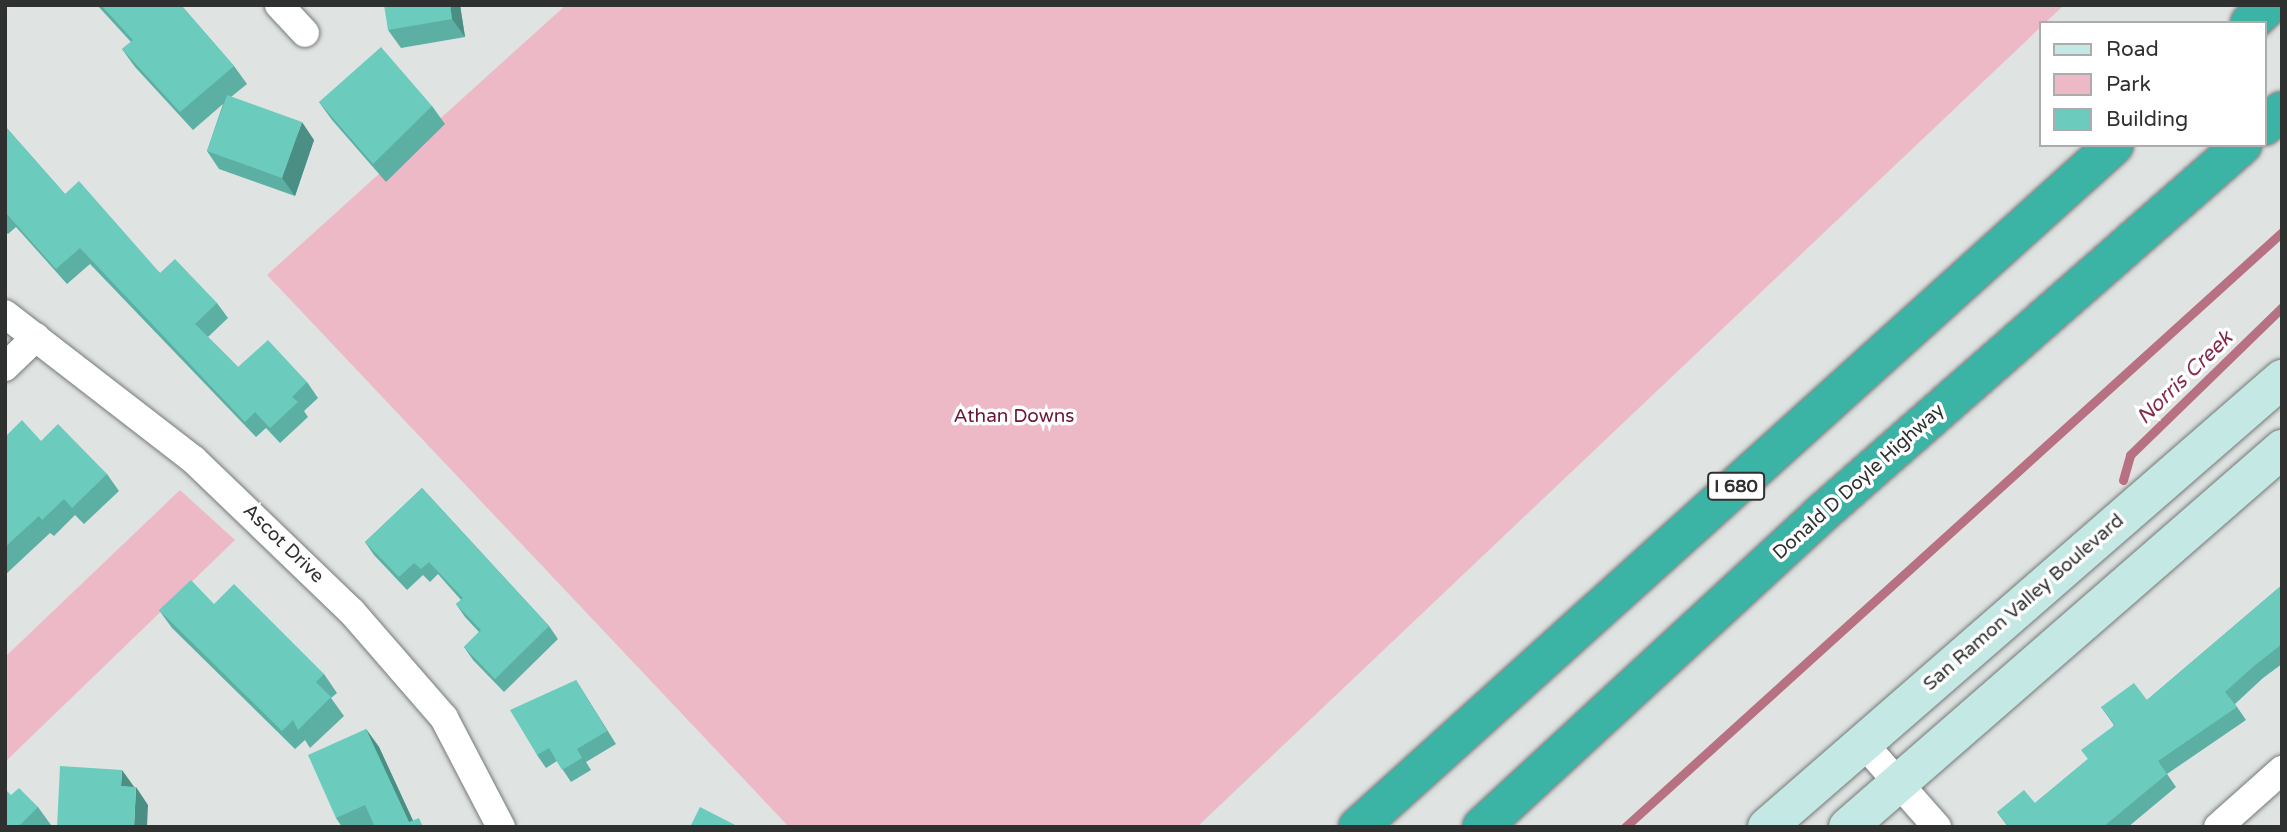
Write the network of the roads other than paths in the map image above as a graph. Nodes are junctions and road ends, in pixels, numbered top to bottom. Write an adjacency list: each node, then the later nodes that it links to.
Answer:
1 (279, 5): 4 (street)
2 (2269, 5): 3 (highway)
3 (2252, 21)
4 (305, 33)
5 (2282, 110): 6 (highway)
6 (2266, 124)
7 (2112, 147): 18 (highway, I 680)
8 (2240, 147): 19 (highway, Donald D Doyle Highway)
9 (5, 314): 10 (street, Ascot Drive)
10 (36, 337): 11 (street); 17 (street, Ascot Drive)
11 (5, 367)
12 (2282, 380): 14 (main road, San Ramon Valley Boulevard)
13 (2282, 449): 16 (main road)
14 (1863, 743): 16 (street); 20 (main road, San Ramon Valley Boulevard)
15 (2282, 770): 23 (street)
16 (1898, 783): 21 (main road); 22 (street)
17 (501, 827)
18 (1359, 827)
19 (1482, 827)
20 (1767, 827)
21 (1848, 827)
22 (1937, 827)
23 (2218, 827)

